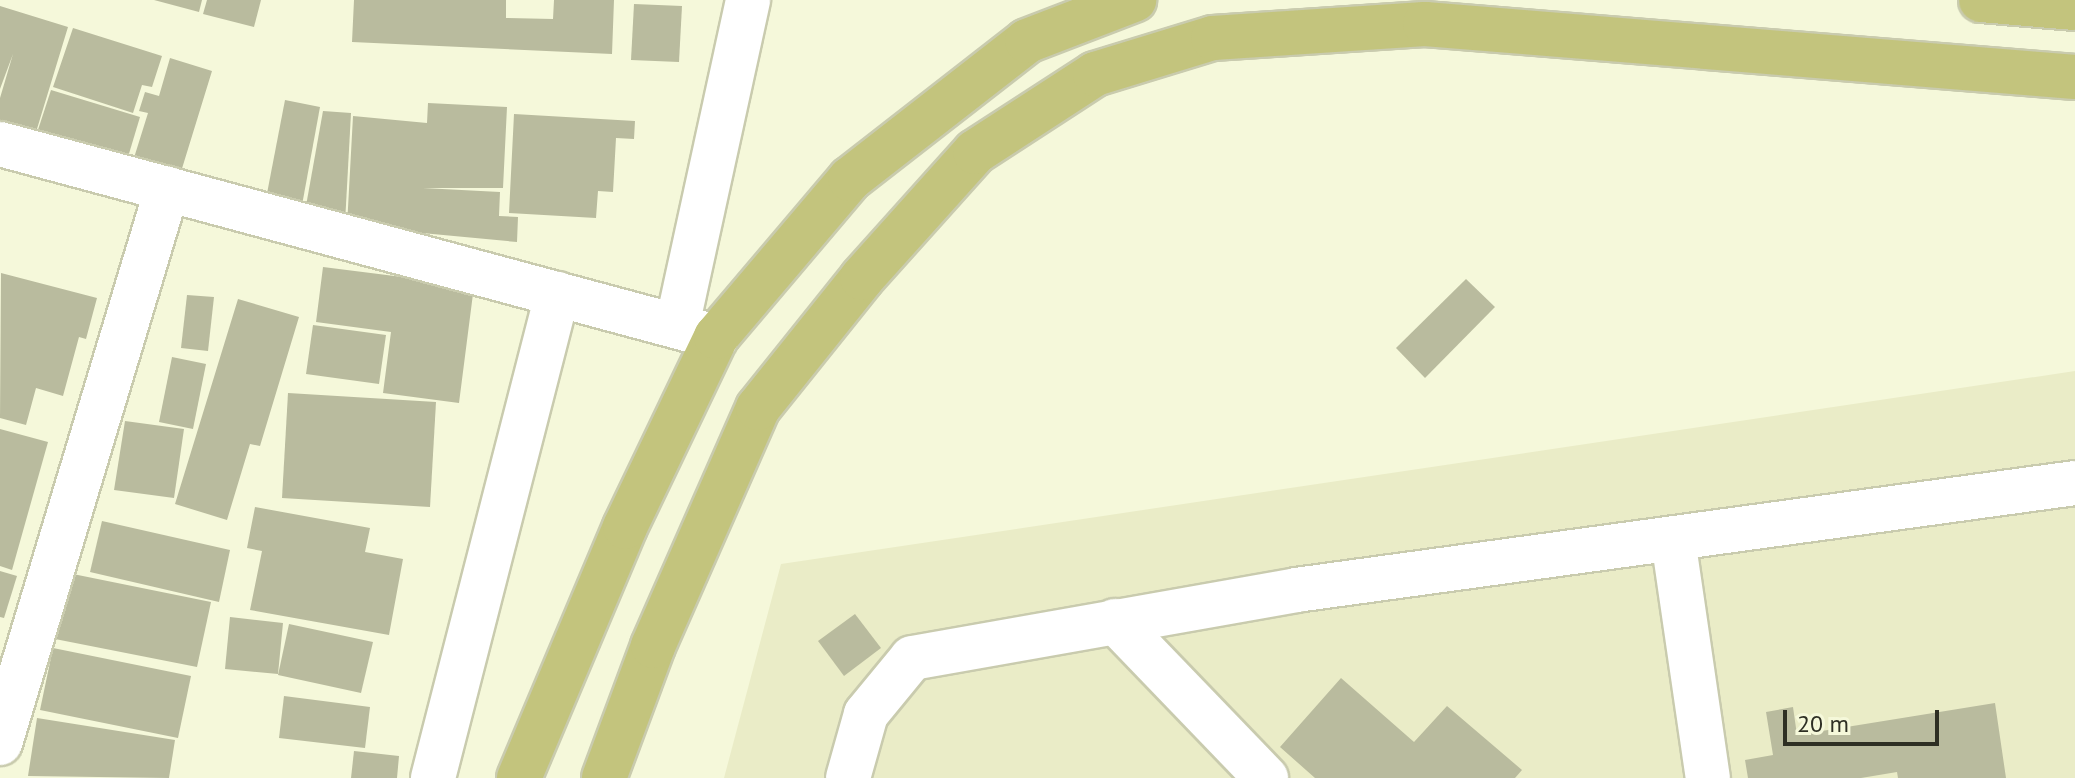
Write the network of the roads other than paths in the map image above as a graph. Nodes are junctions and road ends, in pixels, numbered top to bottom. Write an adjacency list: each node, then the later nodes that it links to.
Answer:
1 (748, 0): 9 (street)
2 (1134, 0): 9 (main road)
3 (1981, 0): 4 (main road)
4 (2075, 8)
5 (2075, 77): 16 (main road)
6 (0, 144): 7 (street)
7 (167, 189): 8 (street); 13 (street)
8 (557, 294): 9 (street); 14 (street)
9 (696, 332): 15 (main road)
10 (2075, 483): 11 (street)
11 (1673, 539): 12 (street); 19 (street)
12 (1115, 621): 17 (street); 18 (street)
13 (0, 743)
14 (433, 778)
15 (519, 778)
16 (604, 778)
17 (848, 778)
18 (1266, 778)
19 (1708, 778)

